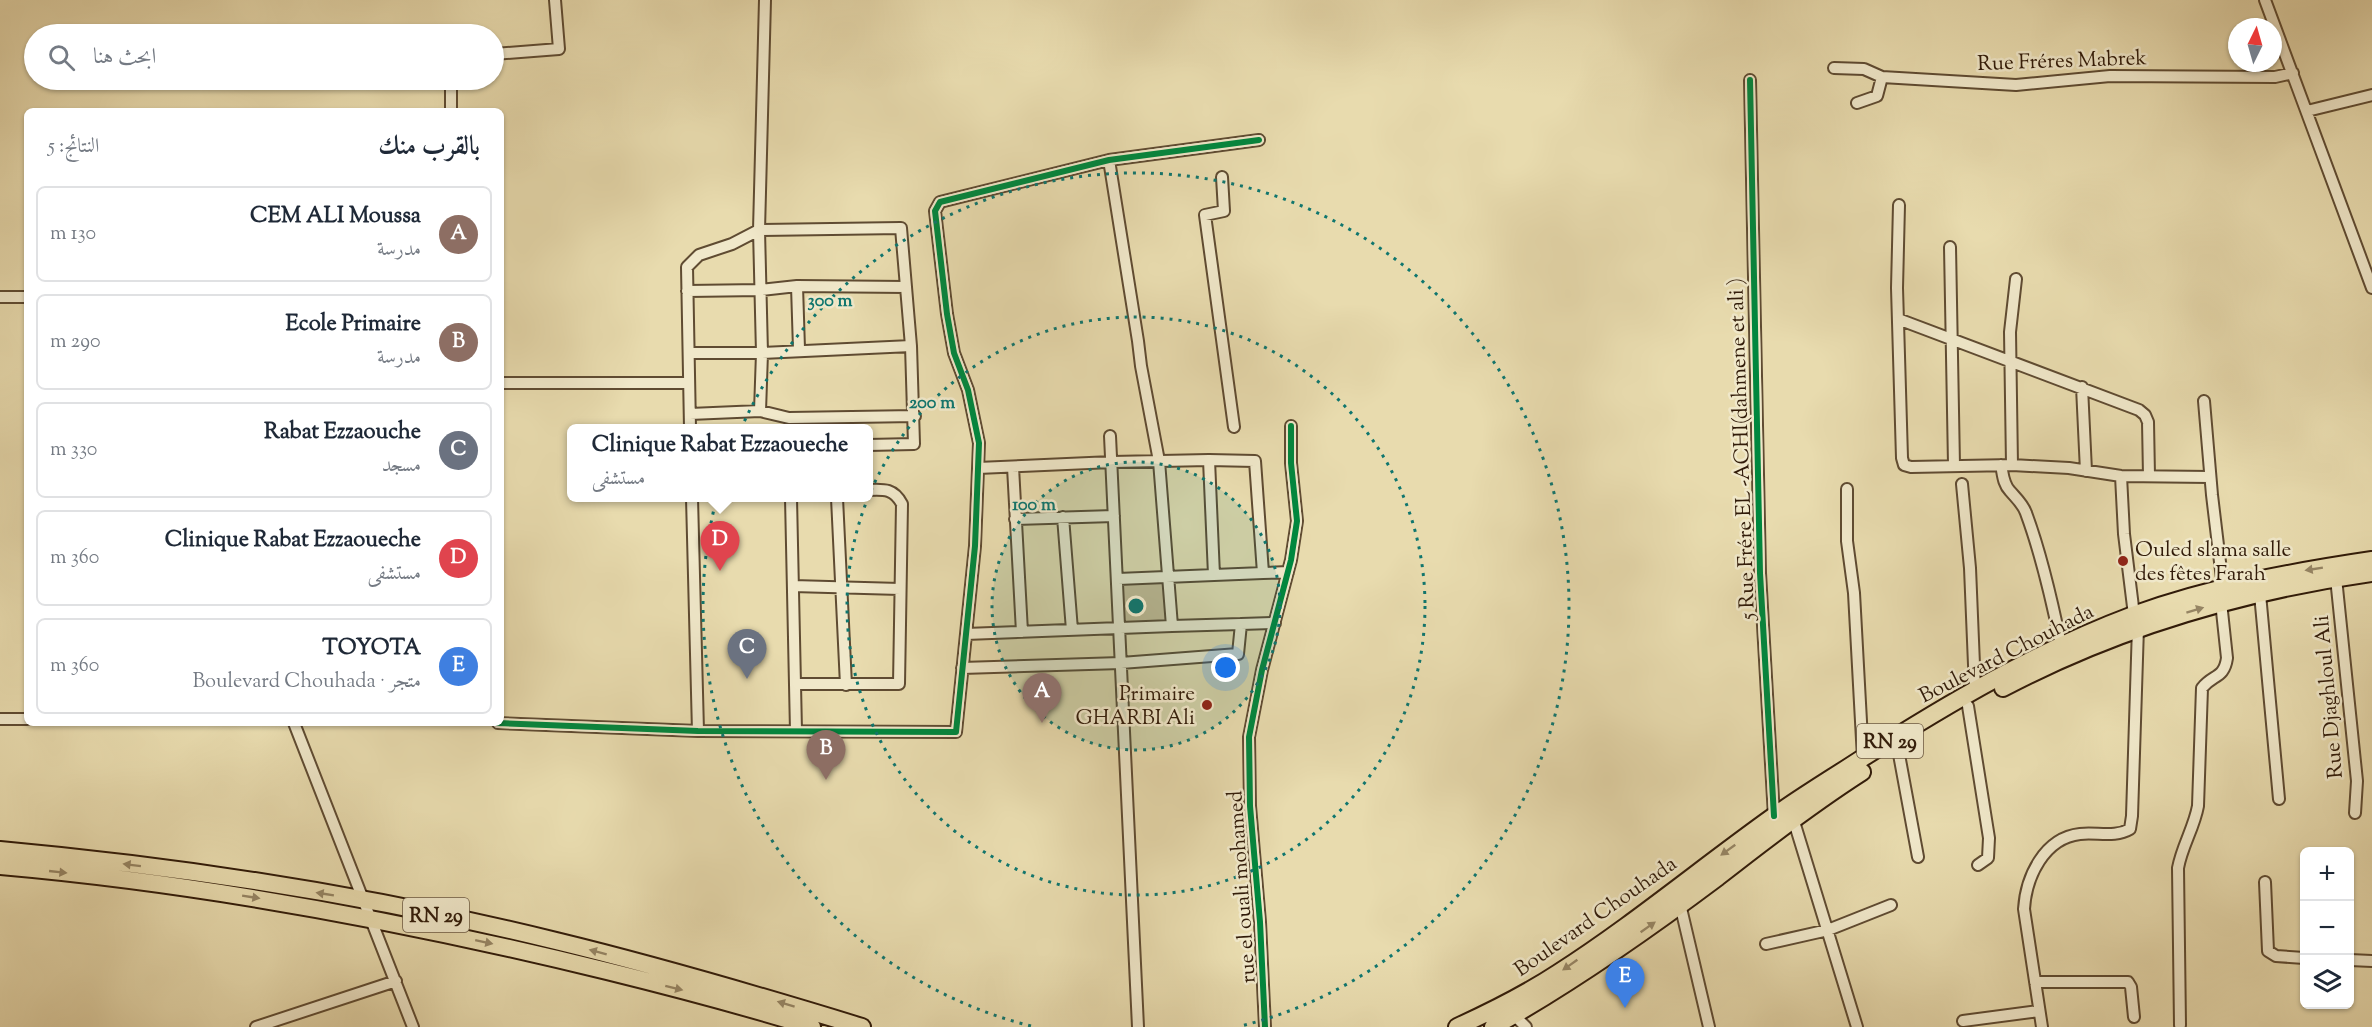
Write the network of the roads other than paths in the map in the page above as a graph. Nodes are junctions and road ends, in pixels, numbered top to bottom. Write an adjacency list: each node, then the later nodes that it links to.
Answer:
1 (555, 0): 4 (street)
2 (765, 0): 18 (street)
3 (2265, 0): 6 (street)
4 (504, 53)
5 (1834, 68): 7 (street, Rue Fréres Mabrek)
6 (2293, 73): 7 (street, Rue Fréres Mabrek); 13 (street)
7 (1882, 77): 11 (street)
8 (1750, 80): 107 (street, 5 Rue Frére EL -ACHI(dahmene et ali ))
9 (451, 90): 12 (street)
10 (2372, 94): 13 (street)
11 (1857, 103)
12 (451, 108)
13 (2307, 111): 23 (street)
14 (1259, 140): 15 (street)
15 (1109, 160): 49 (street); 54 (street)
16 (1222, 177): 45 (street)
17 (1899, 206): 28 (street)
18 (759, 230): 22 (street); 24 (street); 25 (street)
19 (1950, 247): 29 (street)
20 (2016, 279): 34 (street)
21 (797, 286): 22 (street); 25 (street); 31 (street)
22 (906, 286): 30 (street)
23 (2372, 288)
24 (687, 291): 25 (street); 32 (street)
25 (761, 291): 33 (street)
26 (0, 297): 27 (street)
27 (24, 297)
28 (1898, 319): 29 (street); 51 (street)
29 (1951, 338): 34 (street); 51 (street)
30 (911, 346): 31 (street); 41 (street)
31 (799, 350): 33 (street)
32 (689, 353): 33 (street); 36 (street)
33 (762, 353): 39 (street)
34 (2011, 360): 37 (street); 52 (street)
35 (504, 383): 36 (street)
36 (689, 383): 40 (street)
37 (2082, 387): 55 (street); 57 (street)
38 (2204, 402): 58 (street)
39 (760, 411): 40 (street); 42 (street)
40 (690, 414): 43 (street)
41 (915, 416): 42 (street); 47 (street)
42 (790, 423)
43 (690, 424)
44 (1291, 426): 69 (street, rue el ouali mohamed)
45 (1234, 427)
46 (1110, 436): 50 (street)
47 (873, 445)
48 (1209, 460): 49 (street); 70 (street); 72 (street)
49 (1159, 461): 50 (street); 73 (street)
50 (1112, 462): 53 (street); 65 (street)
51 (1954, 465): 52 (street)
52 (2007, 465): 55 (street); 89 (street)
53 (1012, 467): 54 (street); 67 (street)
54 (978, 468): 88 (street)
55 (2086, 471): 56 (street)
56 (2121, 476): 57 (street); 81 (street)
57 (2149, 476): 58 (street)
58 (2211, 477): 80 (street)
59 (1962, 484): 94 (street)
60 (1847, 489): 103 (street)
61 (873, 490): 78 (street)
62 (692, 502): 100 (street)
63 (791, 502): 76 (street)
64 (837, 502): 77 (street)
65 (1114, 516): 66 (street); 75 (street)
66 (1063, 518): 67 (street); 86 (street)
67 (1016, 519): 87 (street)
68 (2372, 560): 80 (highway, RN 29, one-way to 80)
69 (1288, 572): 70 (street); 82 (street, rue el ouali mohamed)
70 (1263, 573): 72 (street)
71 (2372, 573): 74 (highway, RN 29)
72 (1214, 575): 73 (street)
73 (1167, 577): 75 (street); 84 (street)
74 (2336, 578): 79 (highway, RN 29); 106 (street, Rue Djaghloul Ali)
75 (1118, 579): 85 (street)
76 (793, 586): 77 (street); 92 (street)
77 (843, 587): 78 (street); 93 (street)
78 (900, 589): 93 (street)
79 (2260, 594): 80 (highway, RN 29); 104 (street)
80 (2222, 595): 81 (highway, RN 29); 128 (street)
81 (2136, 621): 89 (highway, Boulevard Chouhada / RN 29); 95 (highway, RN 29); 123 (street)
82 (1275, 623): 83 (street); 134 (street, rue el ouali mohamed)
83 (1241, 624): 84 (street); 90 (street)
84 (1172, 626): 85 (street)
85 (1120, 628): 86 (street); 90 (street)
86 (1072, 630): 87 (street)
87 (1022, 632): 88 (street)
88 (966, 634): 91 (street)
89 (2061, 645): 94 (highway, Boulevard Chouhada / RN 29)
90 (1121, 663): 91 (street); 133 (street)
91 (962, 668): 101 (street)
92 (795, 684): 93 (street); 101 (street)
93 (846, 685)
94 (1976, 689): 103 (highway, Boulevard Chouhada / RN 29)
95 (1968, 706): 102 (highway, RN 29); 111 (street)
96 (0, 719): 97 (street)
97 (24, 719)
98 (504, 723): 100 (street)
99 (295, 726): 113 (street)
100 (698, 731): 101 (street)
101 (796, 731)
102 (1898, 749): 105 (highway, RN 29); 109 (street)
103 (1863, 758): 105 (highway, Boulevard Chouhada / RN 29)
104 (2279, 798)
105 (1792, 812): 107 (highway, Boulevard Chouhada / RN 29); 114 (highway, RN 29); 117 (street)
106 (2355, 813)
107 (1774, 816): 135 (highway, Boulevard Chouhada / RN 29, one-way to 135)
108 (0, 850): 113 (highway, RN 29, one-way to 108)
109 (1918, 857)
110 (0, 866): 116 (highway, RN 29, one-way to 116)
111 (1978, 866)
112 (2265, 882): 119 (street)
113 (363, 900): 116 (street); 132 (highway, RN 29, one-way to 113)
114 (1680, 904): 126 (highway, RN 29, one-way to 114); 137 (street)
115 (1891, 905): 117 (street)
116 (372, 919): 122 (street); 131 (highway, RN 29, one-way to 131)
117 (1828, 930): 118 (street); 138 (street)
118 (1766, 944)
119 (2300, 958)
120 (2354, 960): 121 (street)
121 (2372, 961)
122 (396, 981): 129 (street); 130 (street)
123 (2035, 982): 124 (street); 125 (street)
124 (2039, 1011): 127 (street); 139 (street)
125 (2134, 1017)
126 (1520, 1021): 136 (highway, RN 29)
127 (1963, 1021)
128 (2180, 1025)
129 (256, 1027)
130 (413, 1027)
131 (812, 1027)
132 (862, 1027)
133 (1138, 1027)
134 (1264, 1027)
135 (1457, 1027)
136 (1493, 1027)
137 (1709, 1027)
138 (1857, 1027)
139 (2042, 1027)

